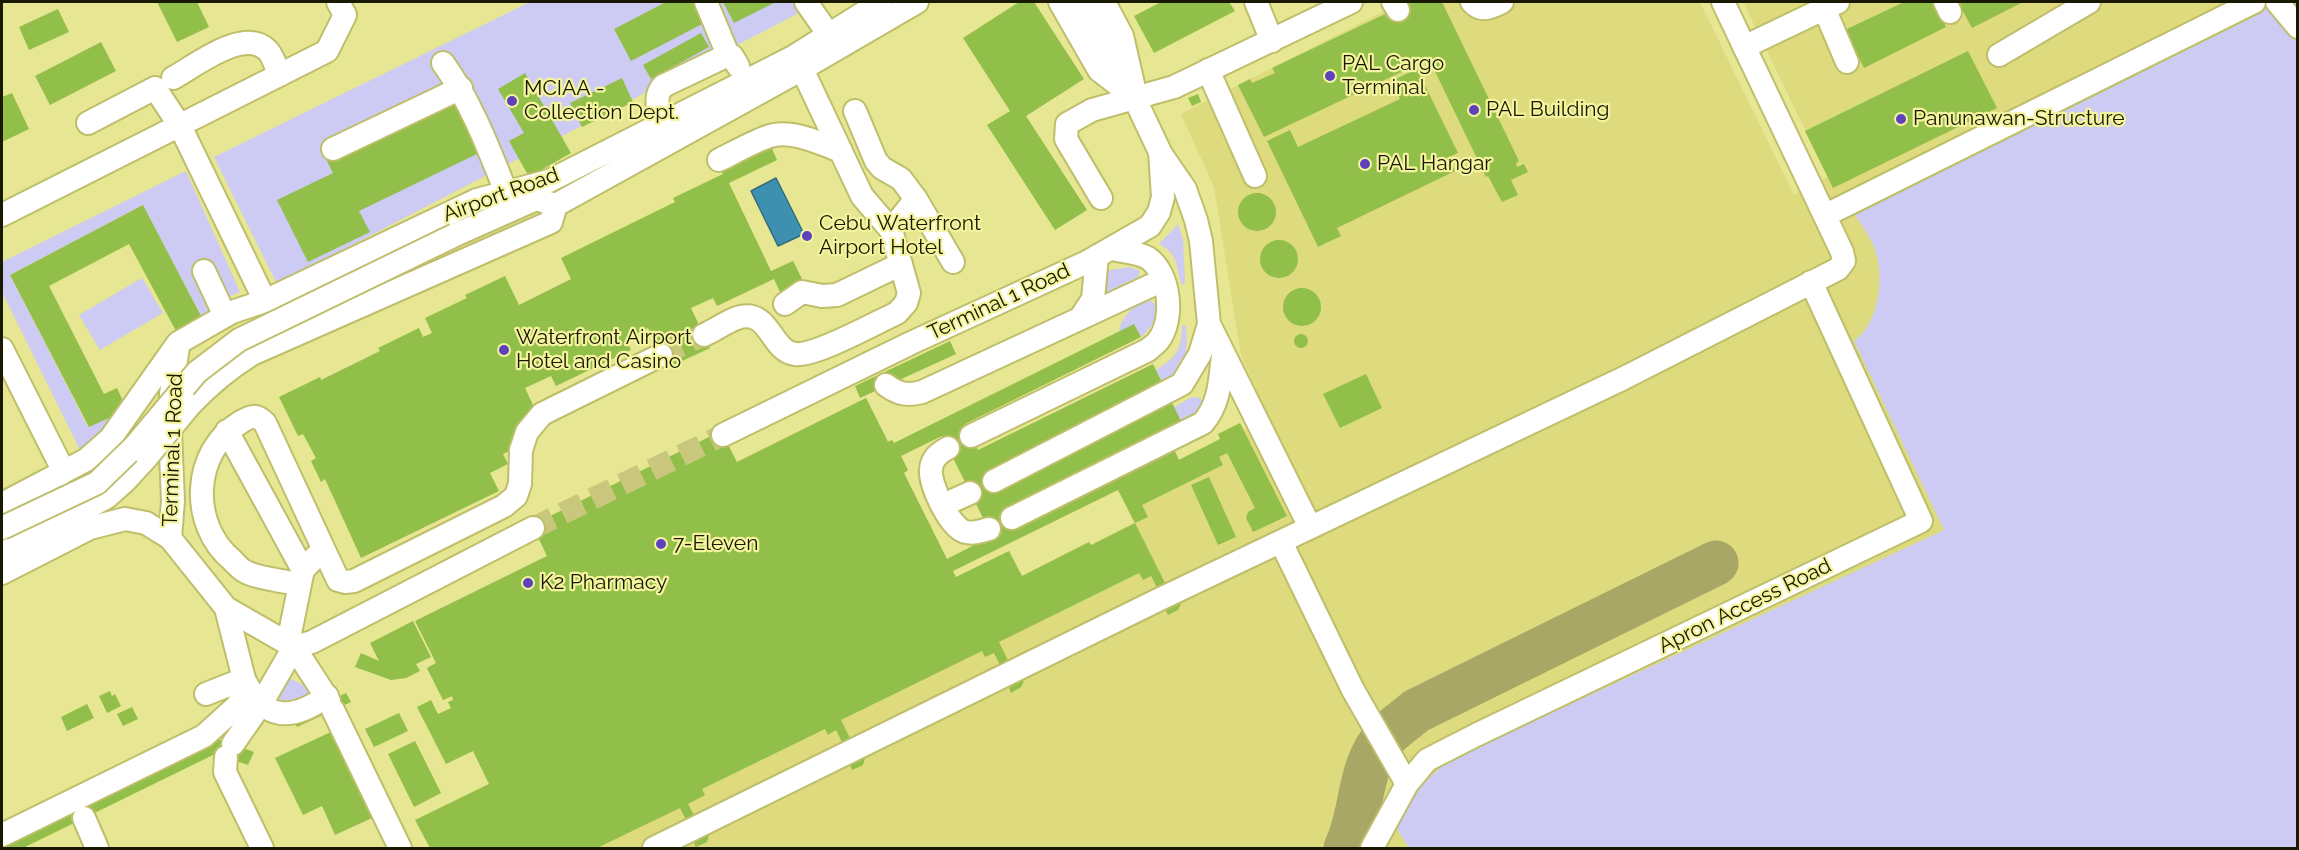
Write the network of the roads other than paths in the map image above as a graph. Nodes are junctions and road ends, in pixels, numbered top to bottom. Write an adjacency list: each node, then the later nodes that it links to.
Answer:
1 (706, 2): 22 (street)
2 (806, 2): 19 (street)
3 (881, 2): 19 (street, Airport Road)
4 (917, 2): 26 (street, Airport Road)
5 (1060, 2): 32 (street, Terminal 1 Road)
6 (1084, 2): 32 (street, Terminal 1 Road)
7 (1104, 2): 32 (street, Terminal 1 Road)
8 (1256, 2): 20 (street)
9 (1351, 2): 20 (street)
10 (1472, 2): 11 (street)
11 (1502, 2)
12 (1723, 2): 21 (street)
13 (2090, 2): 23 (street)
14 (2254, 2): 47 (street)
15 (2277, 2): 18 (street)
16 (1831, 5): 21 (street); 24 (street)
17 (347, 6): 28 (street)
18 (2298, 27)
19 (829, 35): 26 (street, Airport Road)
20 (1272, 41): 27 (street)
21 (1744, 47): 47 (street)
22 (728, 55): 30 (street); 35 (street)
23 (1999, 55)
24 (1847, 62)
25 (443, 63): 31 (street)
26 (798, 63): 30 (street, Airport Road); 38 (street); 45 (street, Airport Road)
27 (1208, 70): 32 (street); 41 (street)
28 (280, 75): 29 (street); 36 (street)
29 (173, 78)
30 (745, 81): 35 (street, Airport Road)
31 (461, 88): 37 (street); 42 (street)
32 (1134, 97): 39 (street, Terminal 1 Road); 43 (street)
33 (855, 111): 44 (street)
34 (88, 123): 36 (street)
35 (661, 124): 42 (street, Airport Road)
36 (180, 126): 46 (street); 55 (street)
37 (333, 149)
38 (841, 151): 40 (street); 48 (street)
39 (1160, 152): 49 (street, Terminal 1 Road); 59 (street)
40 (719, 160)
41 (1256, 176)
42 (506, 192): 55 (street, Airport Road)
43 (1101, 198)
44 (916, 199): 48 (street); 50 (street)
45 (556, 205): 77 (street, Airport Road, bridge); 83 (street, Airport Road, bridge)
46 (2, 215)
47 (1826, 215): 54 (street)
48 (891, 230): 51 (street)
49 (1104, 252): 53 (street); 58 (street); 65 (street, Terminal 1 Road)
50 (953, 262)
51 (901, 264): 56 (street); 60 (street)
52 (204, 271): 57 (street)
53 (1163, 280): 58 (street); 68 (street)
54 (1811, 282): 76 (street); 91 (street, Apron Access Road)
55 (266, 301): 57 (street, Airport Road)
56 (785, 304)
57 (225, 316): 61 (street, Airport Road)
58 (1081, 317): 65 (street)
59 (1209, 324): 64 (street); 71 (street)
60 (704, 335)
61 (178, 343): 70 (street); 80 (street, Terminal 1 Road)
62 (2, 349): 70 (street)
63 (661, 355): 82 (street)
64 (1223, 355): 75 (street); 76 (street)
65 (879, 374): 67 (street, Terminal 1 Road)
66 (227, 431): 82 (street); 85 (street); 85 (street)
67 (723, 435)
68 (971, 436)
69 (948, 448): 74 (street)
70 (60, 475): 73 (street)
71 (994, 481)
72 (970, 493): 74 (street)
73 (2, 504)
74 (943, 505): 79 (street)
75 (1012, 518)
76 (1310, 527): 81 (street)
77 (2, 528)
78 (533, 528): 87 (street)
79 (989, 529)
80 (170, 538): 84 (street); 86 (street, Terminal 1 Road)
81 (1281, 542): 91 (street); 97 (street)
82 (323, 549): 85 (street)
83 (2, 554)
84 (2, 573)
85 (302, 577): 87 (street)
86 (226, 608): 87 (street); 89 (street)
87 (291, 645): 89 (street); 90 (street)
88 (206, 694): 89 (street)
89 (248, 695): 90 (street); 92 (street); 95 (street)
90 (330, 702): 96 (street)
91 (1407, 784): 98 (street, Apron Access Road)
92 (78, 807): 93 (street); 94 (street)
93 (2, 835)
94 (97, 849)
95 (262, 849)
96 (400, 849)
97 (654, 849)
98 (1372, 849)

